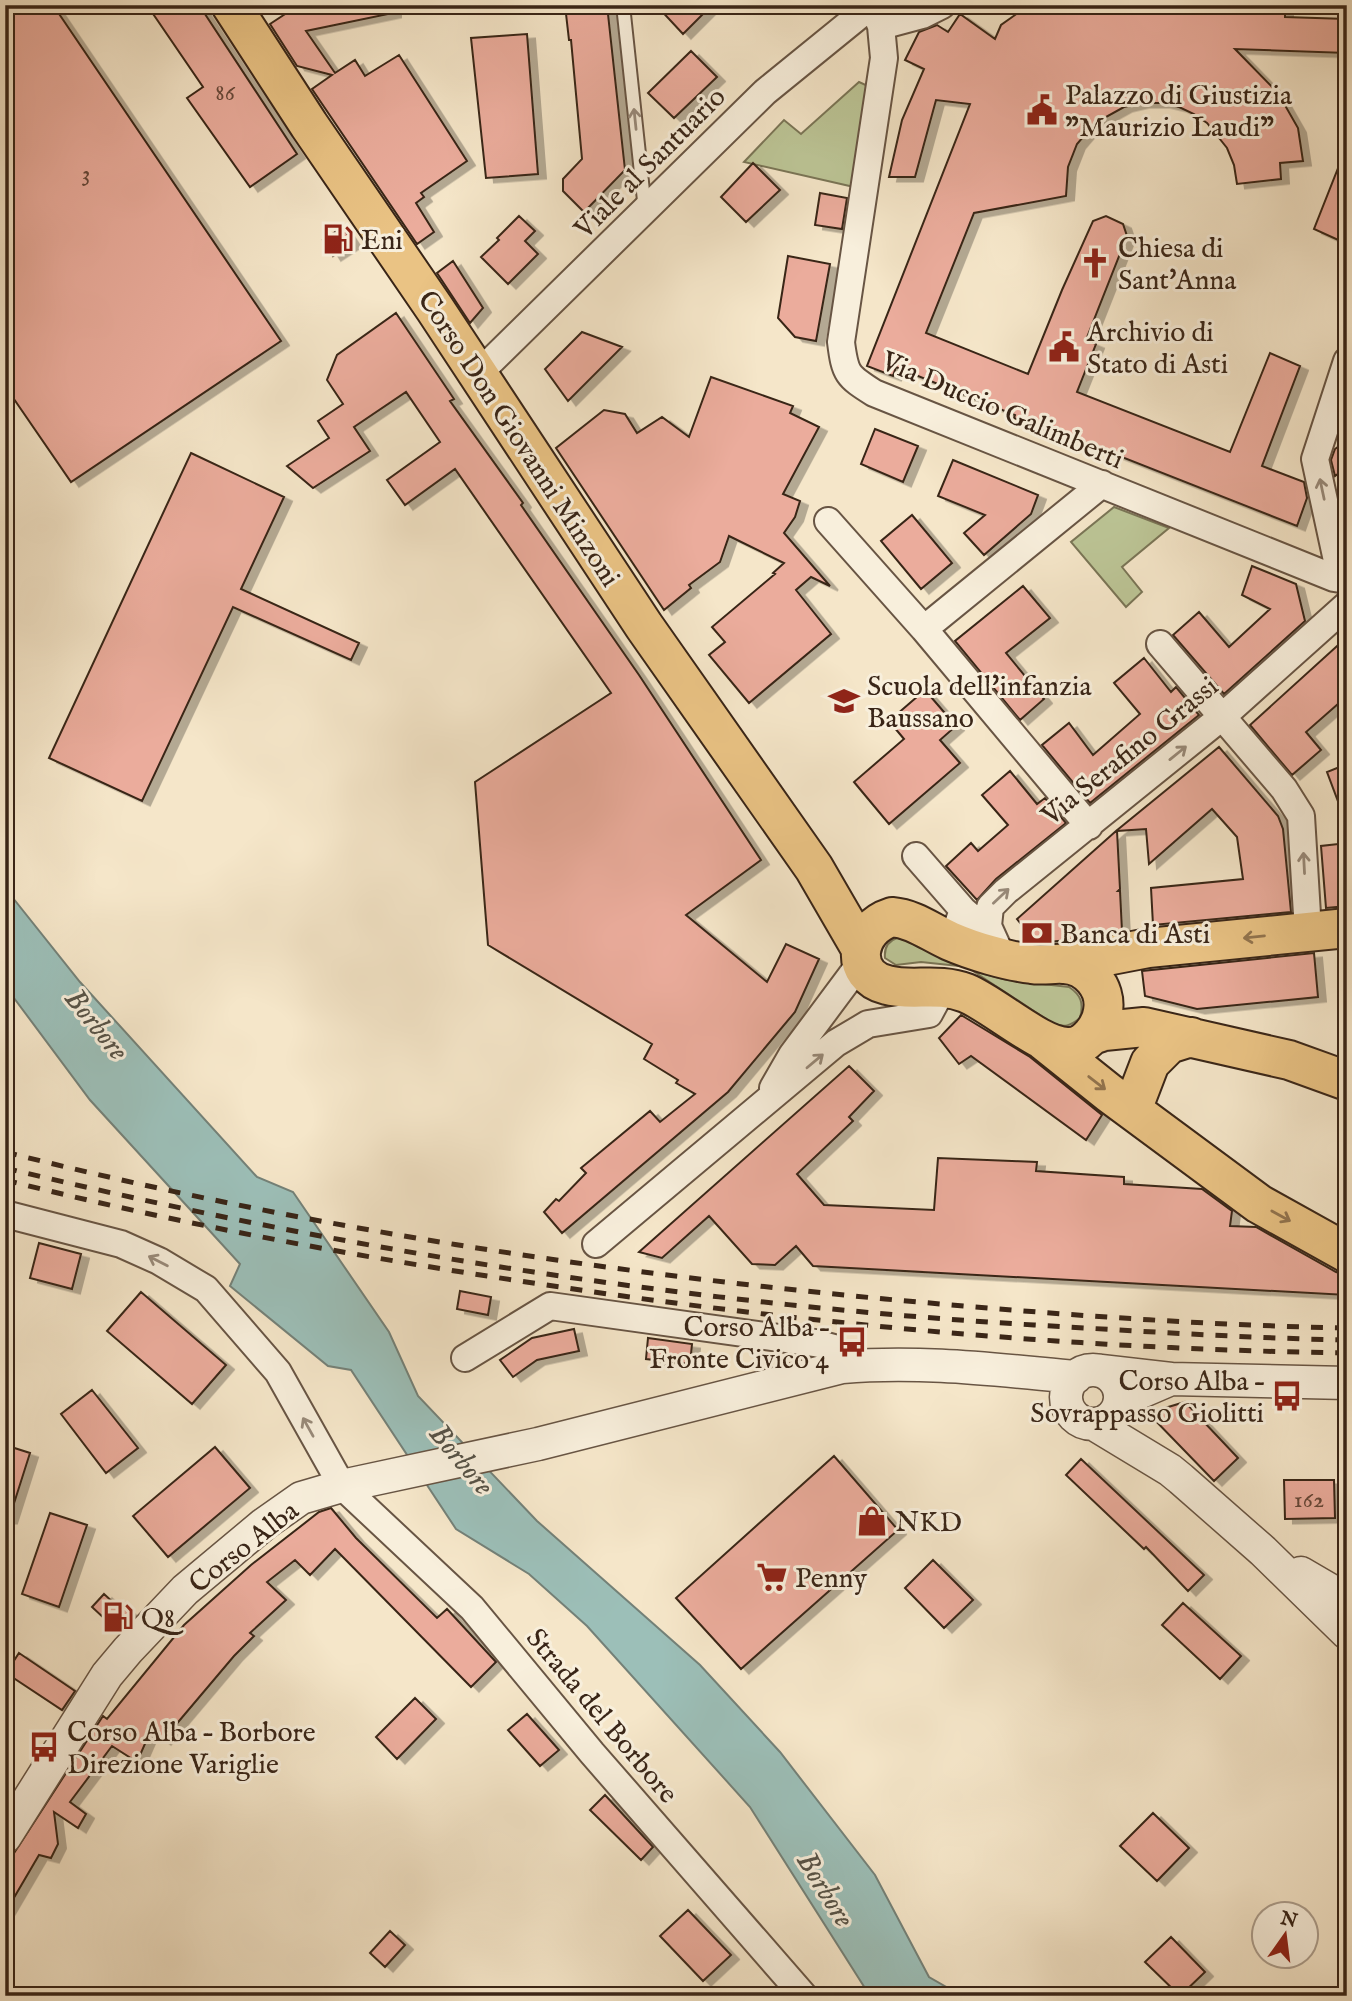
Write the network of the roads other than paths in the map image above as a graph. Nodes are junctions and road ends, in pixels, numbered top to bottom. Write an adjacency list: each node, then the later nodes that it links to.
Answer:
1 (231, 5): 7 (main road, Corso Don Giovanni Minzoni)
2 (622, 5): 5 (lane, one-way to 2)
3 (943, 5): 4 (street)
4 (875, 12): 5 (street, Viale al Santuario); 8 (street, Via Duccio Galimberti)
5 (645, 211): 7 (street, Viale al Santuario)
6 (1345, 373): 10 (street, one-way to 6)
7 (478, 374): 17 (main road, Corso Don Giovanni Minzoni)
8 (1102, 484): 10 (street, Via Duccio Galimberti); 12 (street)
9 (828, 522): 12 (street)
10 (1344, 580)
11 (1347, 605): 14 (street, Via Serafino Grassi)
12 (924, 629): 15 (street)
13 (1160, 644): 14 (street)
14 (1223, 716): 15 (street, Via Serafino Grassi, one-way to 14); 21 (street, one-way to 14)
15 (1089, 826): 22 (street, Via Serafino Grassi, one-way to 15)
16 (916, 856): 19 (street)
17 (814, 868): 18 (main road, Corso Don Giovanni Minzoni); 23 (main road, Corso Don Giovanni Minzoni)
18 (904, 918): 19 (main road, Corso Don Giovanni Minzoni); 23 (main road)
19 (955, 924): 22 (main road, Corso Don Giovanni Minzoni)
20 (1347, 928): 21 (main road, Corso Don Giovanni Minzoni)
21 (1308, 931): 24 (main road, Corso Don Giovanni Minzoni, one-way to 24)
22 (997, 946): 24 (main road, Corso Don Giovanni Minzoni)
23 (862, 955): 26 (main road, Corso Don Giovanni Minzoni); 32 (street)
24 (1065, 964): 25 (main road)
25 (1100, 990): 27 (main road); 28 (main road)
26 (902, 1002): 30 (main road, Corso Don Giovanni Minzoni); 32 (street, one-way to 26)
27 (1144, 1027): 28 (main road); 29 (main road)
28 (1092, 1035): 30 (main road)
29 (1196, 1038): 31 (main road); 33 (main road)
30 (1044, 1041): 33 (main road, Corso Don Giovanni Minzoni, one-way to 33)
31 (1347, 1081)
32 (763, 1105): 35 (street)
33 (1132, 1110): 36 (main road, Corso Don Giovanni Minzoni, one-way to 36)
34 (5, 1214): 41 (street, Strada del Borbore, one-way to 34)
35 (596, 1244)
36 (1347, 1252)
37 (465, 1358): 38 (street)
38 (842, 1367): 40 (street, Corso Alba); 41 (street, Corso Alba)
39 (1347, 1384): 40 (street, Corso Alba)
40 (1096, 1397): 42 (street)
41 (342, 1486): 45 (street, Corso Alba); 46 (street, Strada del Borbore)
42 (1263, 1551): 43 (street); 44 (street)
43 (1347, 1598)
44 (1347, 1633)
45 (5, 1837)
46 (804, 1996)

